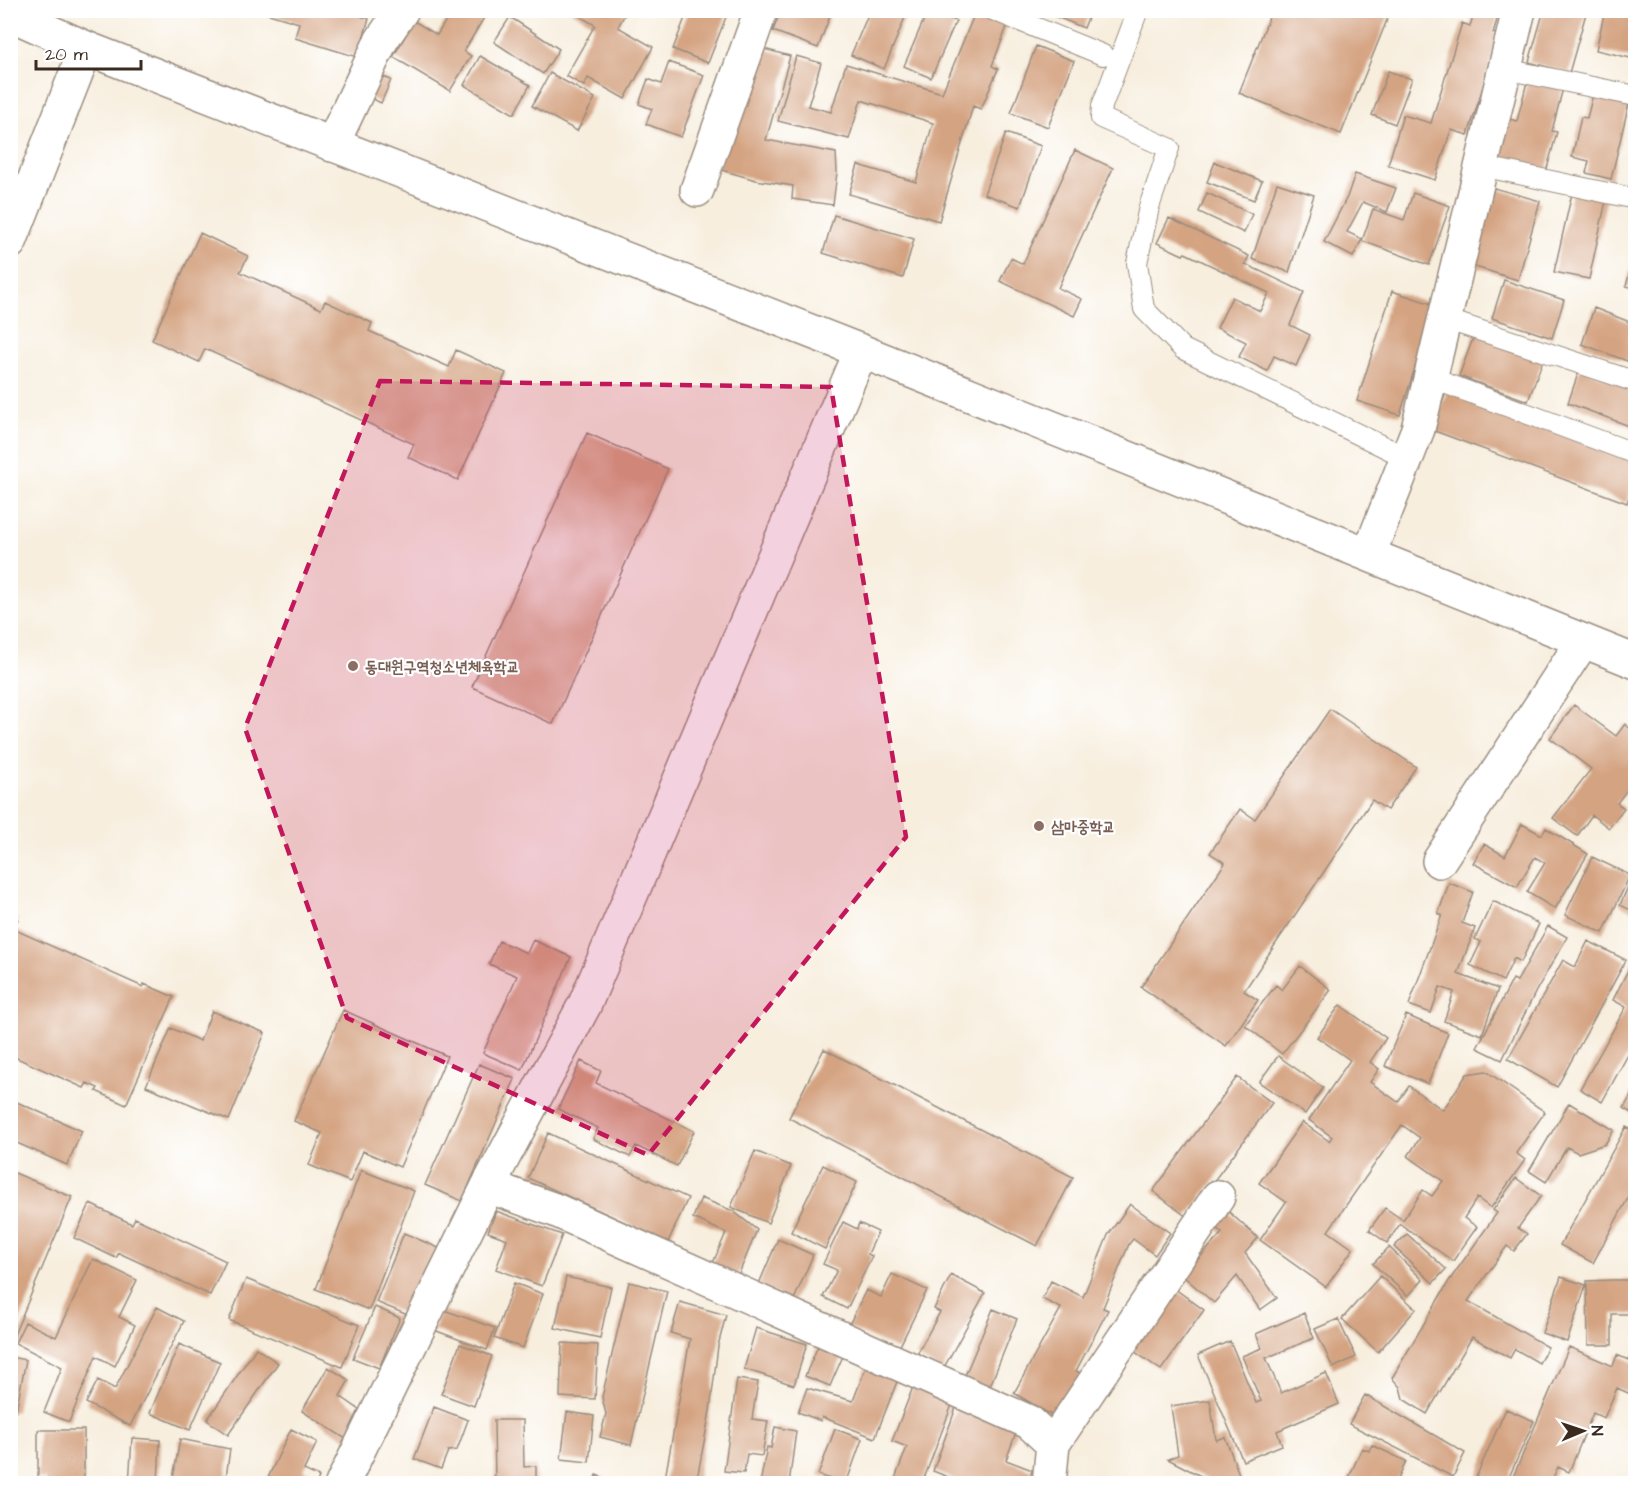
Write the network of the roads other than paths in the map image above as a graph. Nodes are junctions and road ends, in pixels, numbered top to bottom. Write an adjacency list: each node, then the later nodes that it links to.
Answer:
1 (402, 10): 11 (street)
2 (761, 10): 13 (street)
3 (993, 10): 8 (lane)
4 (1138, 10): 21 (lane)
5 (1519, 10): 9 (street)
6 (10, 14): 7 (street)
7 (86, 48): 11 (street); 15 (street)
8 (1103, 55)
9 (1505, 69): 10 (lane); 12 (street)
10 (1635, 96)
11 (332, 145): 17 (street)
12 (1481, 166): 14 (lane); 16 (street)
13 (697, 190)
14 (1635, 199)
15 (10, 243)
16 (1445, 319): 18 (street); 19 (lane)
17 (861, 351): 22 (street); 26 (street)
18 (1431, 378): 20 (lane); 21 (street)
19 (1635, 382)
20 (1635, 454)
21 (1407, 458): 22 (street)
22 (1369, 554): 23 (street)
23 (1583, 640): 24 (street); 25 (street)
24 (1635, 662)
25 (1439, 861)
26 (488, 1186): 28 (street); 29 (street)
27 (1218, 1197): 28 (street)
28 (1053, 1443): 30 (street)
29 (342, 1484)
30 (1049, 1484)

